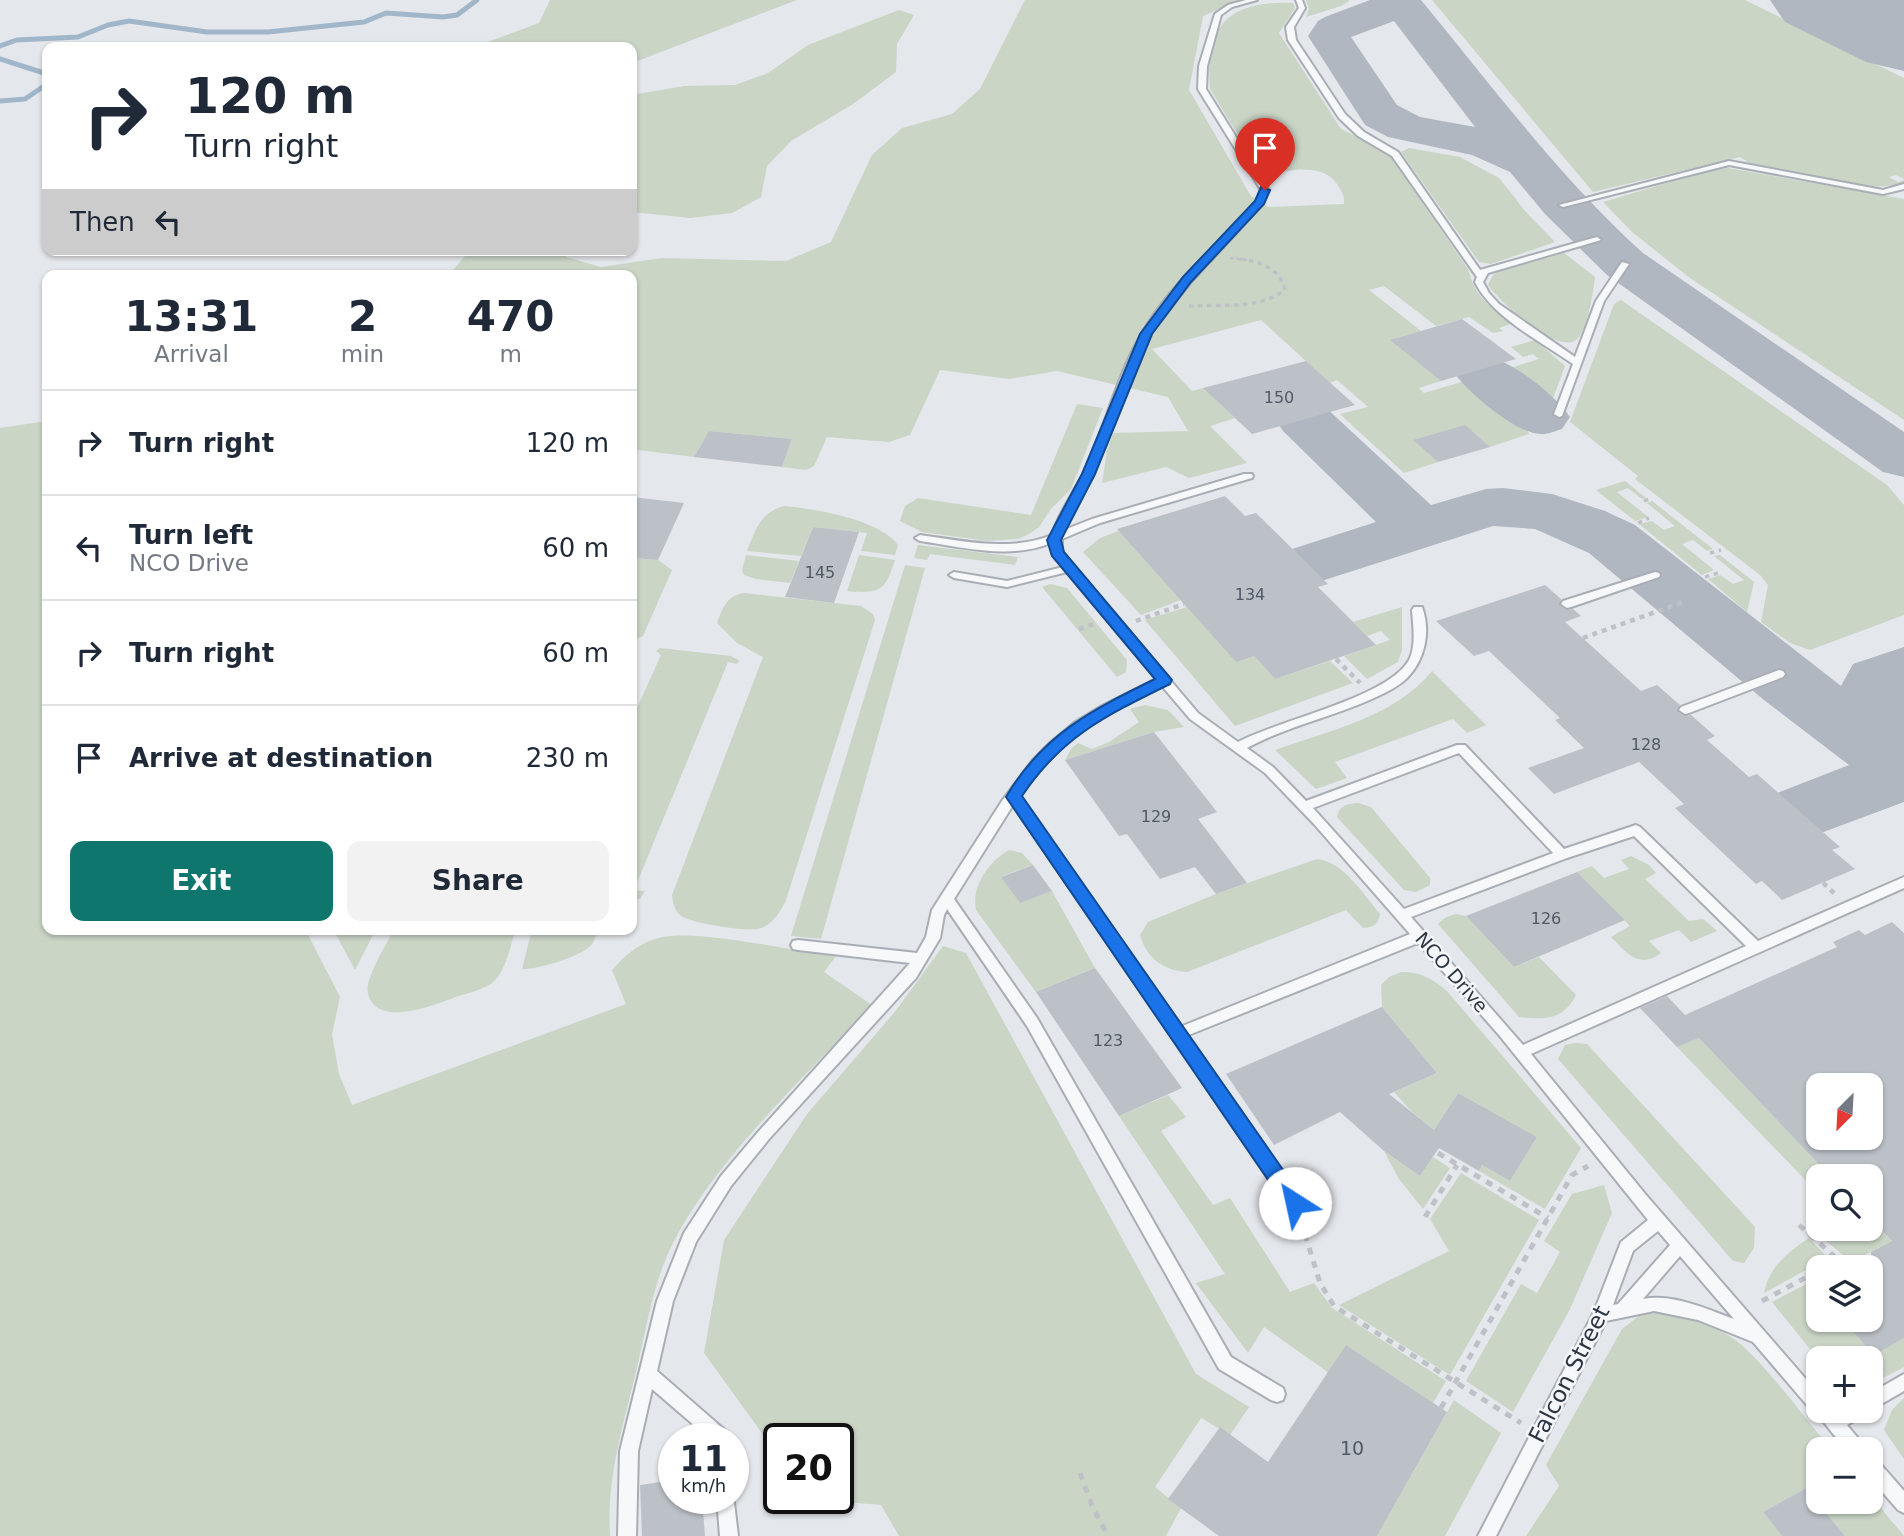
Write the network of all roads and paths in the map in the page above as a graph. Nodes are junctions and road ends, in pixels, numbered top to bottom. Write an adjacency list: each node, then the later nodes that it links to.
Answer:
1 (1254, 0): 6 (lane)
2 (1299, 0): 8 (lane)
3 (1904, 186): 4 (lane)
4 (1563, 205)
5 (1597, 240): 8 (lane)
6 (1202, 263): 9 (lane); 9 (path)
7 (1625, 264): 10 (lane)
8 (1481, 276): 10 (lane)
9 (1157, 318): 18 (lane)
10 (1578, 363): 11 (lane)
11 (1559, 414)
12 (1248, 476): 18 (lane)
13 (1652, 498): 14 (path)
14 (1644, 501)
15 (1649, 519): 16 (path)
16 (1638, 523)
17 (920, 538): 18 (lane)
18 (1054, 540): 21 (lane, NCO Drive)
19 (1721, 550): 20 (path)
20 (1710, 553)
21 (1067, 564): 23 (lane); 30 (lane, NCO Drive)
22 (1718, 573): 25 (path)
23 (954, 575)
24 (1655, 575): 28 (lane)
25 (1705, 577)
26 (1686, 601): 31 (path)
27 (1184, 604): 30 (path)
28 (1567, 604)
29 (1418, 610): 35 (lane)
30 (1119, 626): 34 (lane, NCO Drive)
31 (1583, 638)
32 (1336, 659): 35 (path)
33 (1779, 674): 36 (lane)
34 (1164, 680): 37 (lane, NCO Drive); 38 (lane)
35 (1372, 694): 37 (lane)
36 (1685, 710)
37 (1237, 748): 39 (lane, NCO Drive)
38 (1014, 797): 42 (lane); 48 (lane)
39 (1304, 806): 40 (lane); 43 (lane, NCO Drive)
40 (1562, 855): 43 (lane); 46 (lane)
41 (1904, 882): 46 (lane)
42 (947, 899): 47 (lane); 69 (lane)
43 (1401, 915): 44 (lane, NCO Drive)
44 (1420, 936): 48 (lane); 49 (lane, NCO Drive)
45 (798, 945): 47 (lane)
46 (1756, 947): 49 (lane)
47 (920, 959): 65 (lane)
48 (1177, 1034): 53 (lane)
49 (1521, 1052): 51 (lane, NCO Drive)
50 (1438, 1153): 52 (path)
51 (1606, 1155): 55 (path); 56 (lane, NCO Drive)
52 (1457, 1165): 54 (path); 55 (path)
53 (1295, 1203): 67 (path)
54 (1425, 1217)
55 (1548, 1218): 67 (path)
56 (1659, 1220): 58 (lane, NCO Drive); 63 (lane, Falcon Street)
57 (1799, 1225): 59 (path)
58 (1680, 1245): 62 (lane); 64 (lane, NCO Drive)
59 (1832, 1255)
60 (1806, 1277): 61 (path)
61 (1762, 1301)
62 (1622, 1310): 63 (lane); 64 (lane)
63 (1601, 1315): 74 (lane, Falcon Street)
64 (1760, 1337): 68 (lane, NCO Drive)
65 (648, 1374): 72 (lane); 80 (lane)
66 (1904, 1382): 70 (lane)
67 (1456, 1383): 71 (path); 74 (path)
68 (1806, 1391)
69 (1276, 1394)
70 (1883, 1395)
71 (1441, 1408)
72 (704, 1423)
73 (1834, 1423): 75 (lane)
74 (1539, 1435): 83 (lane, Falcon Street)
75 (1846, 1437)
76 (1080, 1473): 82 (path)
77 (1883, 1480): 78 (lane)
78 (1904, 1504)
79 (727, 1514): 81 (lane)
80 (627, 1536)
81 (729, 1536)
82 (1108, 1536)
83 (1487, 1536)

